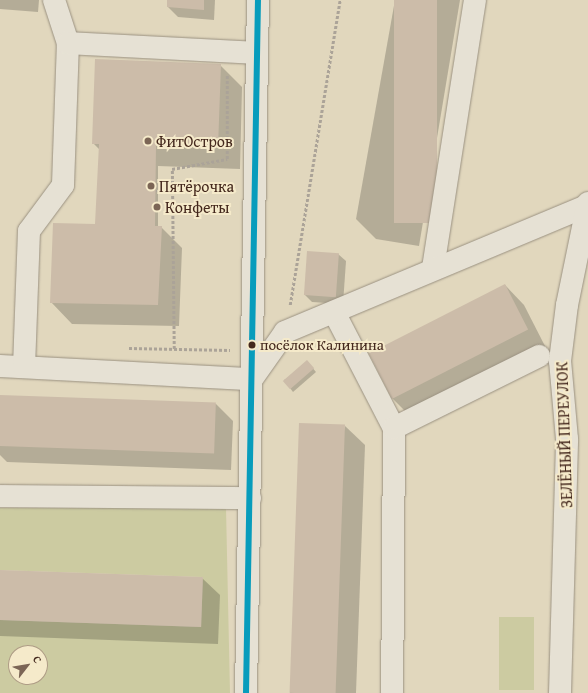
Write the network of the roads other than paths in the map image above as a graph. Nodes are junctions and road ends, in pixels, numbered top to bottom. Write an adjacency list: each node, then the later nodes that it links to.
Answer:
1 (54, 0): 4 (street)
2 (258, 0): 5 (street)
3 (475, 0): 7 (street)
4 (68, 43): 5 (street); 11 (street)
5 (257, 53): 12 (street)
6 (588, 204): 7 (street); 18 (street, ЗЕЛЁНЫЙ ПЕРЕУЛОК)
7 (433, 268): 8 (street)
8 (334, 312): 12 (street); 13 (street)
9 (539, 356): 13 (street)
10 (0, 366): 11 (street)
11 (24, 367): 12 (street)
12 (252, 379): 15 (street)
13 (394, 428): 17 (street)
14 (0, 496): 15 (street)
15 (250, 498): 16 (street)
16 (246, 693)
17 (392, 693)
18 (560, 693)

